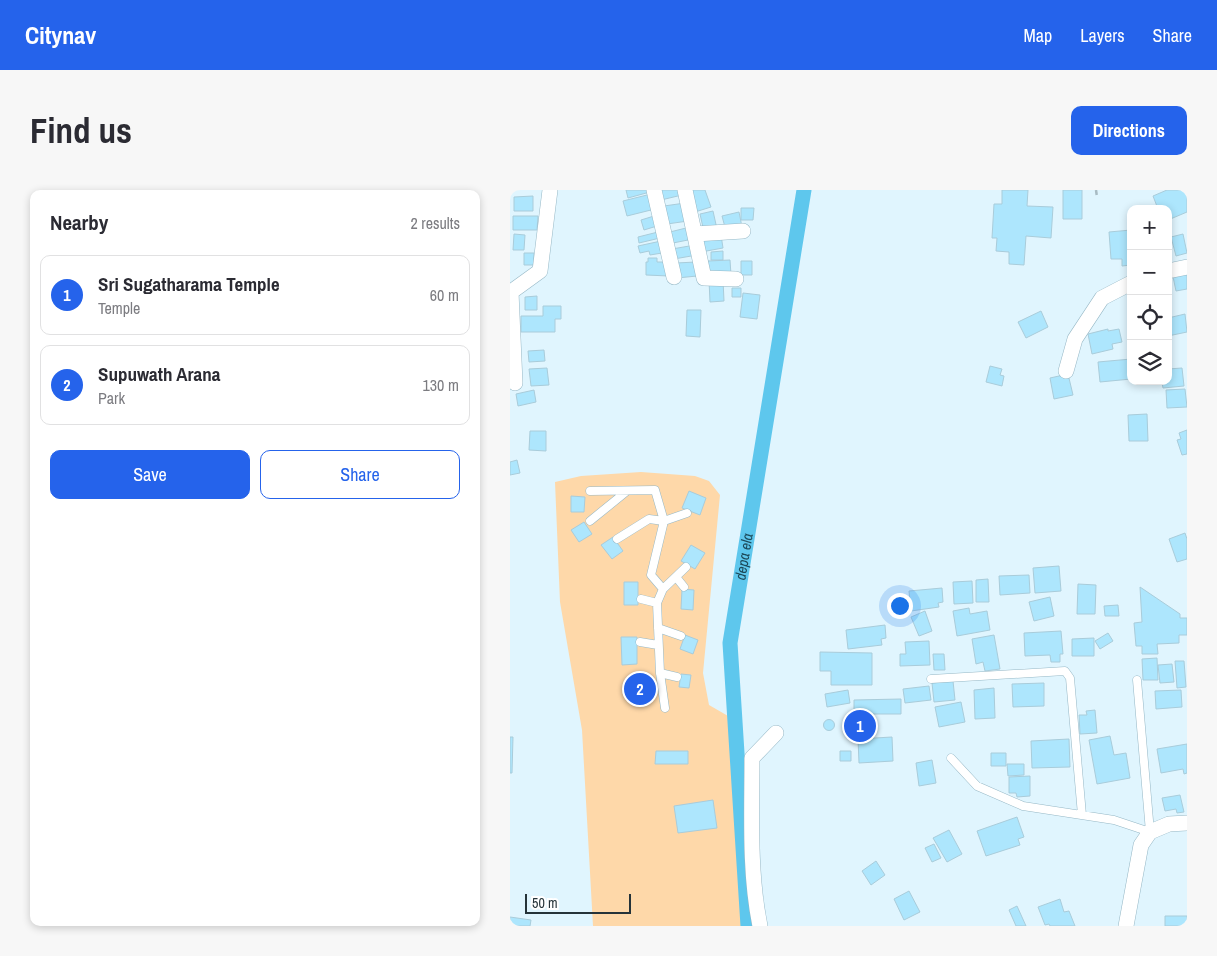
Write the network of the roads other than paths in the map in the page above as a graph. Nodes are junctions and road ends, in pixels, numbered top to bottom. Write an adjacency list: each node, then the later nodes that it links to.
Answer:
1 (550, 190): 12 (street)
2 (654, 190): 8 (street)
3 (685, 190): 5 (street)
4 (743, 231): 5 (street)
5 (695, 234): 9 (street)
6 (1187, 267): 7 (street)
7 (1172, 269)
8 (674, 277)
9 (736, 279)
10 (1127, 286): 11 (street)
11 (1066, 371)
12 (515, 382)
13 (590, 491): 14 (lane)
14 (627, 491): 16 (lane); 17 (lane)
15 (687, 513): 17 (lane)
16 (590, 521)
17 (664, 522): 18 (lane); 22 (lane)
18 (617, 539)
19 (686, 566): 20 (lane)
20 (676, 577): 21 (lane); 22 (lane)
21 (684, 587)
22 (663, 588): 24 (lane)
23 (641, 599): 24 (lane)
24 (657, 603): 25 (lane)
25 (658, 628): 26 (lane); 28 (lane)
26 (681, 636)
27 (640, 642): 28 (lane)
28 (658, 645): 29 (lane)
29 (660, 673): 30 (lane); 33 (lane)
30 (677, 677)
31 (931, 679): 36 (lane)
32 (1137, 680): 38 (lane)
33 (665, 708)
34 (776, 733): 39 (street)
35 (950, 758): 36 (lane)
36 (1082, 815): 38 (lane)
37 (1187, 823): 38 (street)
38 (1150, 832): 40 (street)
39 (760, 926)
40 (1126, 926)

